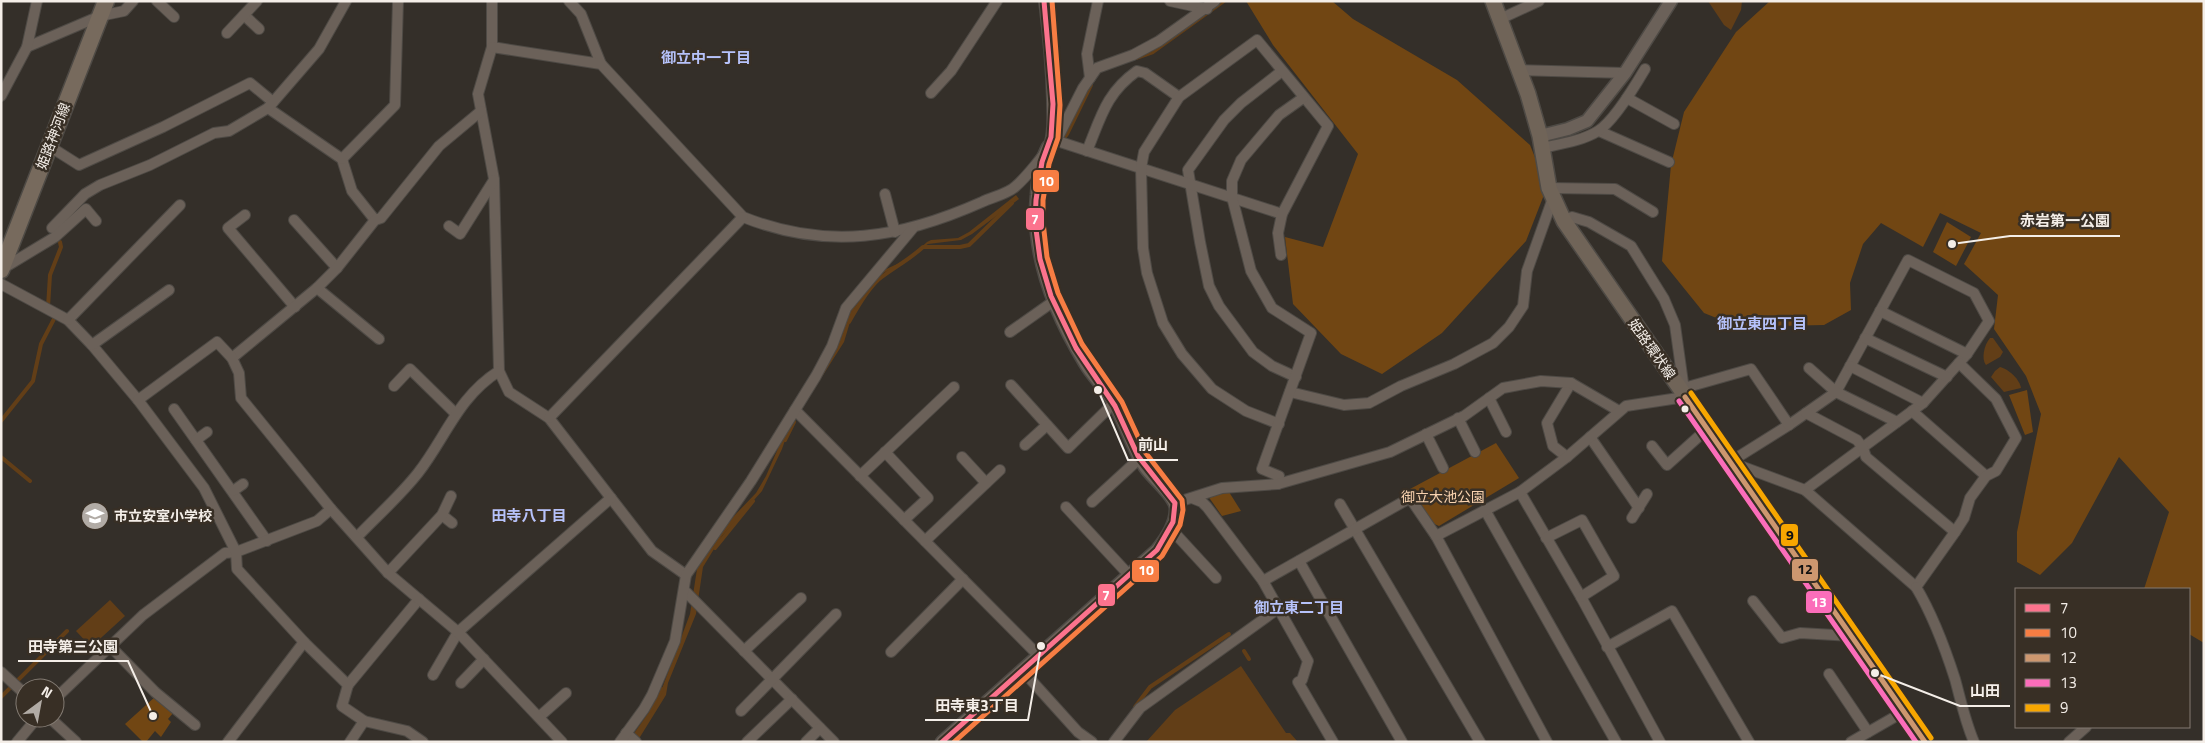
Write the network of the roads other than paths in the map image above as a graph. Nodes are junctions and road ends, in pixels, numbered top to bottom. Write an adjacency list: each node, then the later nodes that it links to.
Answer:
1 (37, 1): 24 (street)
2 (133, 1): 17 (street)
3 (157, 1): 20 (street)
4 (257, 1): 19 (street)
5 (346, 1): 37 (street)
6 (398, 1): 45 (street)
7 (492, 1): 25 (street)
8 (569, 1): 26 (street)
9 (997, 1): 32 (street)
10 (1044, 1): 42 (street)
11 (1098, 1): 31 (street)
12 (1170, 1): 18 (street)
13 (1216, 1): 18 (street)
14 (1493, 1): 21 (main road, 姫路環状線)
15 (1539, 1): 21 (street)
16 (1671, 1): 30 (street)
17 (103, 9): 24 (street); 43 (main road, 姫路神河線)
18 (1206, 9): 31 (street)
19 (244, 15): 22 (street); 23 (street)
20 (174, 17)
21 (1500, 19): 28 (main road, 姫路環状線)
22 (259, 29)
23 (227, 33)
24 (27, 47): 33 (street)
25 (492, 47): 26 (street); 38 (street)
26 (601, 64): 57 (street)
27 (1645, 69): 36 (street)
28 (1519, 70): 30 (street); 41 (main road, 姫路環状線)
29 (1282, 71): 34 (street); 35 (street); 49 (street)
30 (1625, 73): 41 (street)
31 (1090, 78): 42 (street)
32 (931, 93)
33 (1, 96)
34 (1179, 97): 44 (street); 47 (street)
35 (1303, 98): 52 (street); 55 (street)
36 (1627, 98): 39 (street); 40 (street)
37 (271, 105): 43 (street); 45 (street); 63 (street)
38 (481, 111): 48 (street); 59 (street)
39 (1674, 124)
40 (1598, 131): 41 (street); 46 (street)
41 (1541, 142): 50 (main road, 姫路環状線)
42 (1055, 143): 44 (street); 64 (street); 72 (street)
43 (49, 146): 68 (main road, 姫路神河線)
44 (1087, 151): 47 (street)
45 (342, 159): 59 (street)
46 (1669, 162)
47 (1141, 168): 49 (street); 108 (street)
48 (494, 179): 62 (street); 85 (street)
49 (1190, 183): 52 (street); 86 (street)
50 (1551, 193): 54 (street); 61 (main road, 姫路環状線); 92 (street)
51 (885, 194): 65 (street)
52 (1232, 197): 55 (street); 86 (street)
53 (180, 205): 75 (street)
54 (1653, 212)
55 (1282, 214): 66 (street)
56 (246, 215): 73 (street)
57 (744, 217): 65 (street); 105 (street)
58 (294, 220): 67 (street)
59 (375, 220): 67 (street)
60 (96, 221): 68 (street)
61 (1564, 221): 93 (main road, 姫路環状線); 93 (street)
62 (449, 226)
63 (52, 228)
64 (913, 228): 65 (street); 102 (street)
65 (896, 232)
66 (1281, 255)
67 (337, 268): 70 (street)
68 (1, 269)
69 (1, 284): 75 (street)
70 (317, 288): 73 (street); 78 (street)
71 (169, 290): 79 (street)
72 (1054, 301): 76 (street); 97 (street)
73 (295, 307): 81 (street)
74 (1880, 311): 77 (street); 80 (street); 80 (street)
75 (68, 320): 79 (street)
76 (1010, 332)
77 (1866, 338): 83 (street); 87 (street)
78 (379, 340)
79 (92, 346): 96 (street)
80 (1967, 354): 82 (street)
81 (232, 358): 96 (street); 145 (street)
82 (1959, 363): 87 (street); 129 (street)
83 (1850, 366): 94 (street); 98 (street)
84 (1809, 368): 94 (street)
85 (499, 371): 104 (street); 105 (street)
86 (1296, 377): 92 (street)
87 (1947, 377): 98 (street)
88 (1571, 383): 95 (street); 100 (street); 122 (street)
89 (1011, 385): 109 (street)
90 (394, 386): 104 (street)
91 (954, 387): 120 (street)
92 (1290, 392): 108 (street)
93 (1685, 392): 100 (street); 110 (street); 111 (main road, 姫路環状線)
94 (1836, 392): 103 (street); 107 (street)
95 (1489, 398): 106 (street); 113 (street)
96 (138, 400): 159 (street)
97 (1114, 403): 109 (street); 124 (street)
98 (1923, 403): 101 (street)
99 (174, 409): 116 (street)
100 (1620, 411): 115 (street)
101 (1912, 411): 107 (street); 129 (street)
102 (798, 413): 128 (street); 162 (street)
103 (1806, 413): 110 (street); 119 (street)
104 (456, 414): 155 (street)
105 (549, 418): 138 (street)
106 (1458, 418): 114 (street); 121 (street)
107 (1897, 422): 119 (street)
108 (1279, 424): 132 (street)
109 (1048, 425): 117 (street)
110 (1789, 425): 125 (street)
111 (1707, 430): 118 (street); 125 (main road, 姫路環状線)
112 (207, 432): 116 (street)
113 (1506, 432)
114 (1426, 434): 126 (street); 132 (street)
115 (1590, 437): 122 (street); 144 (street)
116 (196, 440): 134 (street)
117 (1025, 445)
118 (1652, 446)
119 (1863, 448): 133 (street); 153 (street)
120 (886, 452): 128 (street); 149 (street)
121 (1475, 452)
122 (1567, 457): 135 (street)
123 (962, 458): 130 (street)
124 (1140, 458): 140 (street); 141 (street)
125 (1730, 462): 133 (street); 176 (main road, 姫路環状線)
126 (1444, 468)
127 (1000, 470): 130 (street)
128 (860, 476): 149 (street)
129 (1986, 476): 153 (street)
130 (986, 483): 158 (street)
131 (243, 484): 134 (street)
132 (1278, 484): 139 (street)
133 (1805, 490): 167 (street)
134 (233, 491): 157 (street)
135 (1520, 492): 146 (street); 156 (street)
136 (1647, 494): 144 (street)
137 (451, 496): 147 (street)
138 (611, 498): 162 (street); 175 (street)
139 (1192, 498): 141 (street); 166 (street)
140 (1092, 502)
141 (1175, 503): 151 (street)
142 (1340, 504): 152 (street)
143 (1066, 507): 163 (street)
144 (1638, 508): 148 (street)
145 (331, 509): 155 (street); 157 (street)
146 (1485, 510): 154 (street); 223 (street)
147 (442, 515): 150 (street); 161 (street)
148 (1632, 518)
149 (904, 520): 158 (street)
150 (452, 523)
151 (1171, 529): 163 (street); 164 (street)
152 (1354, 530): 154 (street); 160 (street); 221 (street)
153 (1956, 532): 167 (street)
154 (1436, 536): 222 (street)
155 (357, 537): 161 (street)
156 (1546, 538): 169 (street); 169 (street)
157 (267, 541): 159 (street)
158 (925, 541): 165 (street)
159 (236, 552): 177 (street); 178 (street)
160 (1299, 561): 166 (street); 220 (street)
161 (388, 572): 171 (street)
162 (686, 575): 168 (street)
163 (1129, 575): 182 (street)
164 (1216, 578)
165 (963, 579): 181 (street); 182 (street)
166 (1263, 581): 173 (street)
167 (1916, 587): 228 (street)
168 (684, 590): 180 (street); 205 (street)
169 (1581, 597): 179 (street)
170 (801, 598): 180 (street)
171 (419, 599): 175 (street); 191 (street)
172 (1753, 600): 176 (street)
173 (1279, 608): 218 (street); 219 (street)
174 (836, 614): 188 (street)
175 (458, 632): 183 (street); 187 (street)
176 (1852, 636): 195 (main road, 姫路環状線)
177 (304, 642): 191 (street); 208 (street)
178 (110, 646): 192 (street); 199 (street)
179 (1607, 647): 224 (street); 225 (street)
180 (744, 651): 188 (street)
181 (891, 652)
182 (1038, 656): 184 (street)
183 (484, 659): 189 (street); 197 (street)
184 (1022, 670): 216 (street); 217 (street)
185 (1, 672): 190 (street)
186 (1829, 674): 204 (street)
187 (433, 675)
188 (772, 679): 194 (street); 196 (street)
189 (461, 682)
190 (15, 685)
191 (348, 685): 198 (street)
192 (65, 689)
193 (566, 693): 197 (street)
194 (792, 699): 202 (street); 213 (street)
195 (1905, 710): 204 (street); 227 (main road, 姫路環状線)
196 (742, 711)
197 (539, 717): 211 (street)
198 (364, 721): 209 (street); 210 (street)
199 (195, 725)
200 (28, 728): 206 (street)
201 (61, 728): 207 (street)
202 (820, 728): 214 (street); 215 (street)
203 (2085, 728): 229 (street)
204 (1868, 732): 226 (street)
205 (623, 738): 212 (street)
206 (16, 742)
207 (76, 742)
208 (228, 742)
209 (350, 742)
210 (423, 742)
211 (562, 742)
212 (636, 742)
213 (747, 742)
214 (806, 742)
215 (834, 742)
216 (942, 742)
217 (1092, 742)
218 (1114, 742)
219 (1333, 742)
220 (1402, 742)
221 (1480, 742)
222 (1547, 742)
223 (1616, 742)
224 (1660, 742)
225 (1749, 742)
226 (1851, 742)
227 (1925, 742)
228 (1974, 742)
229 (2069, 742)

